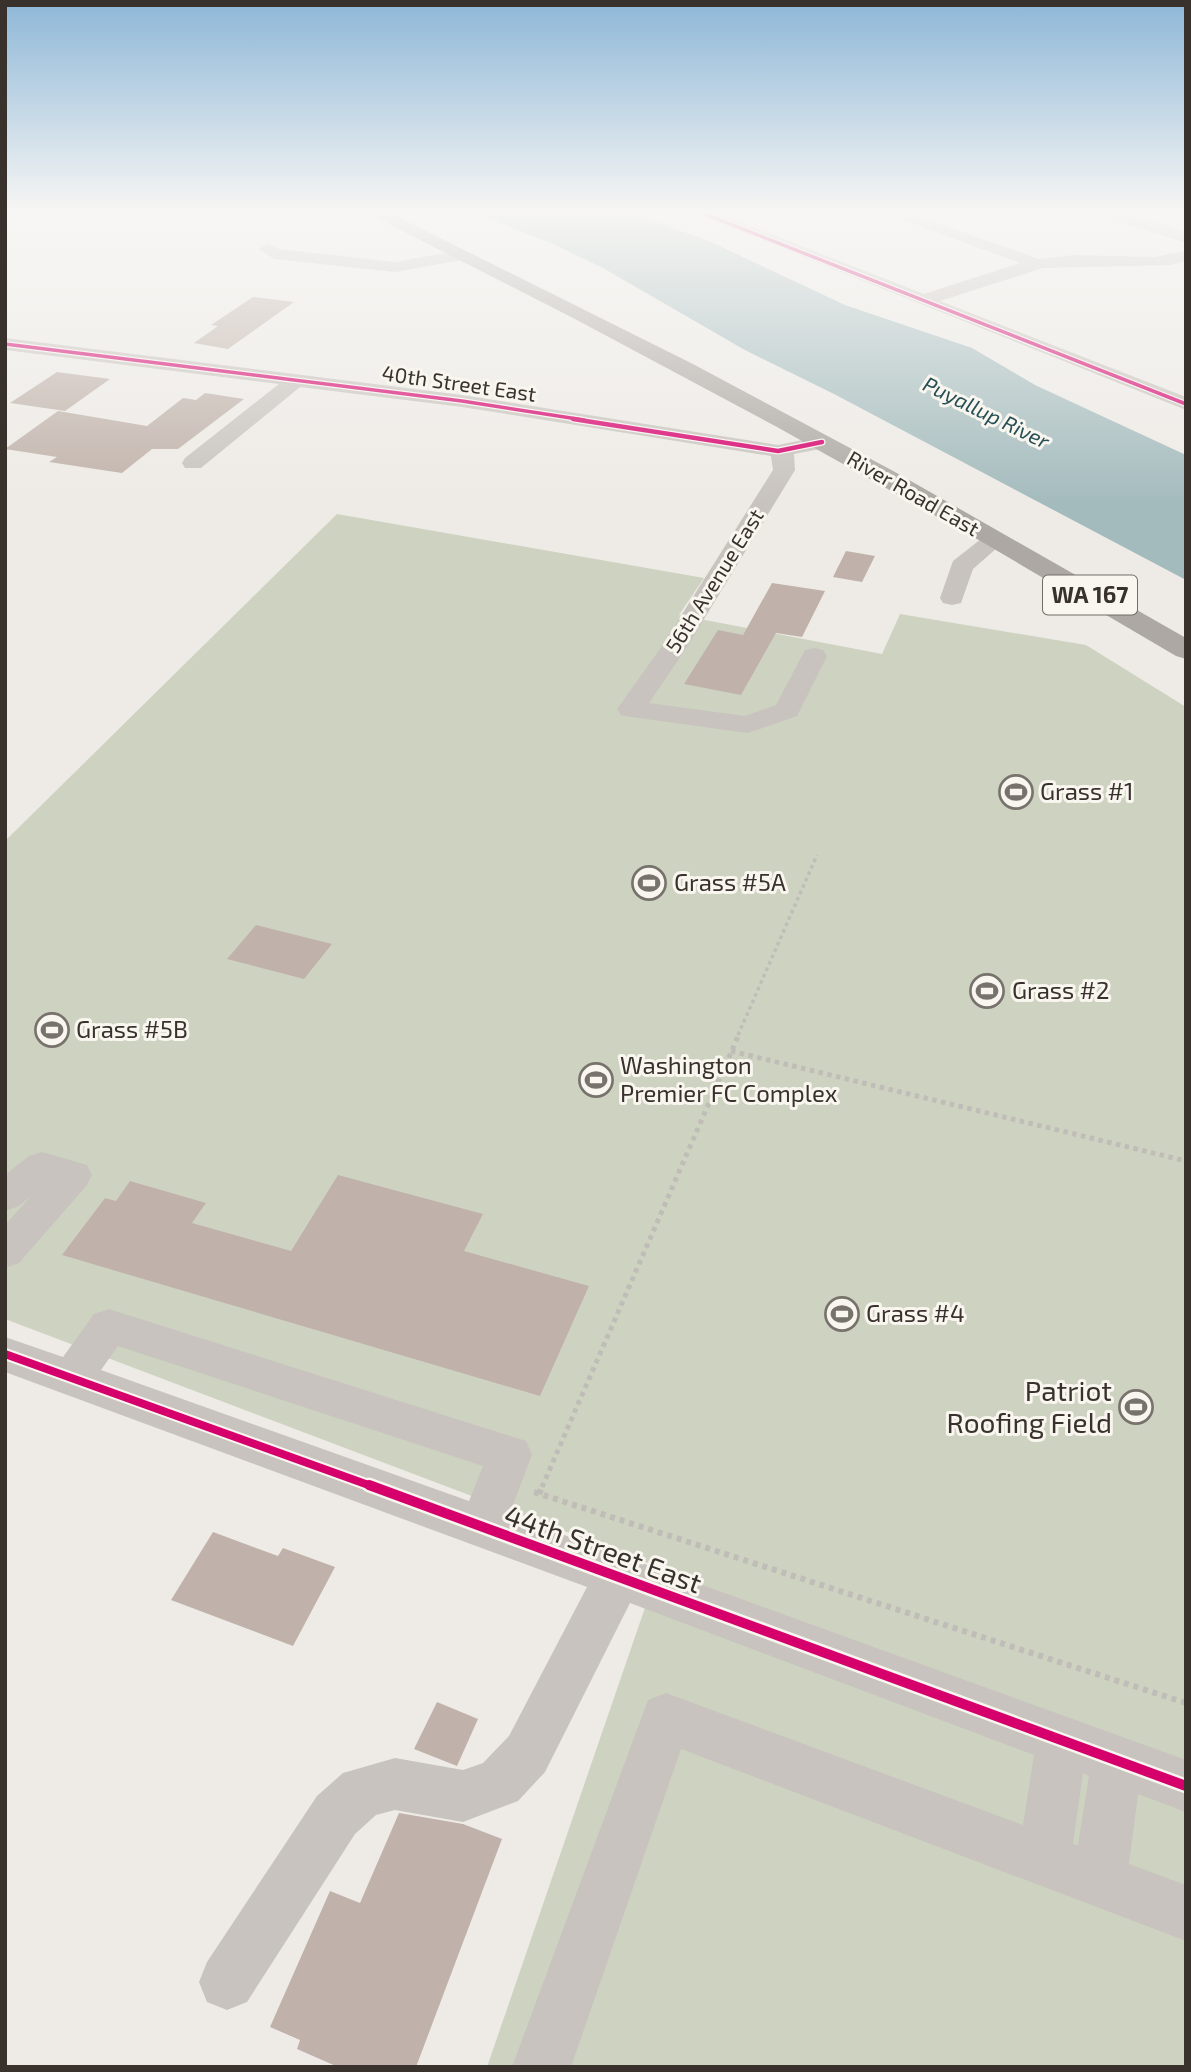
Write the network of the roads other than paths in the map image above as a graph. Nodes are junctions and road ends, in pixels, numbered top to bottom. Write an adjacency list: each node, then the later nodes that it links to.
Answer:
1 (573, 310): 6 (main road, River Road East / WA 167)
2 (948, 310): 5 (street)
3 (5, 344): 4 (street, 40th Street East)
4 (296, 380): 7 (street, 40th Street East); 8 (street)
5 (1186, 404)
6 (822, 442): 7 (street, 40th Street East); 9 (main road, River Road East / WA 167)
7 (778, 451): 11 (street, 56th Avenue East)
8 (193, 463)
9 (994, 540): 10 (street); 12 (main road, River Road East / WA 167)
10 (953, 598)
11 (674, 647): 13 (street); 14 (street, 56th Avenue East)
12 (1186, 650)
13 (702, 653)
14 (814, 656)
15 (5, 1196): 16 (street)
16 (5, 1252)
17 (5, 1354): 18 (street, 44th Street East)
18 (72, 1377): 19 (street, 44th Street East); 19 (street)
19 (482, 1526): 20 (street, 44th Street East)
20 (618, 1577): 21 (street, 44th Street East); 27 (street)
21 (1062, 1740): 22 (street, 44th Street East); 24 (street)
22 (1117, 1760): 23 (street, 44th Street East); 25 (street)
23 (1186, 1786)
24 (1044, 1860): 25 (street); 28 (street)
25 (1100, 1881): 26 (street)
26 (1186, 1913)
27 (228, 1982)
28 (541, 2067)

